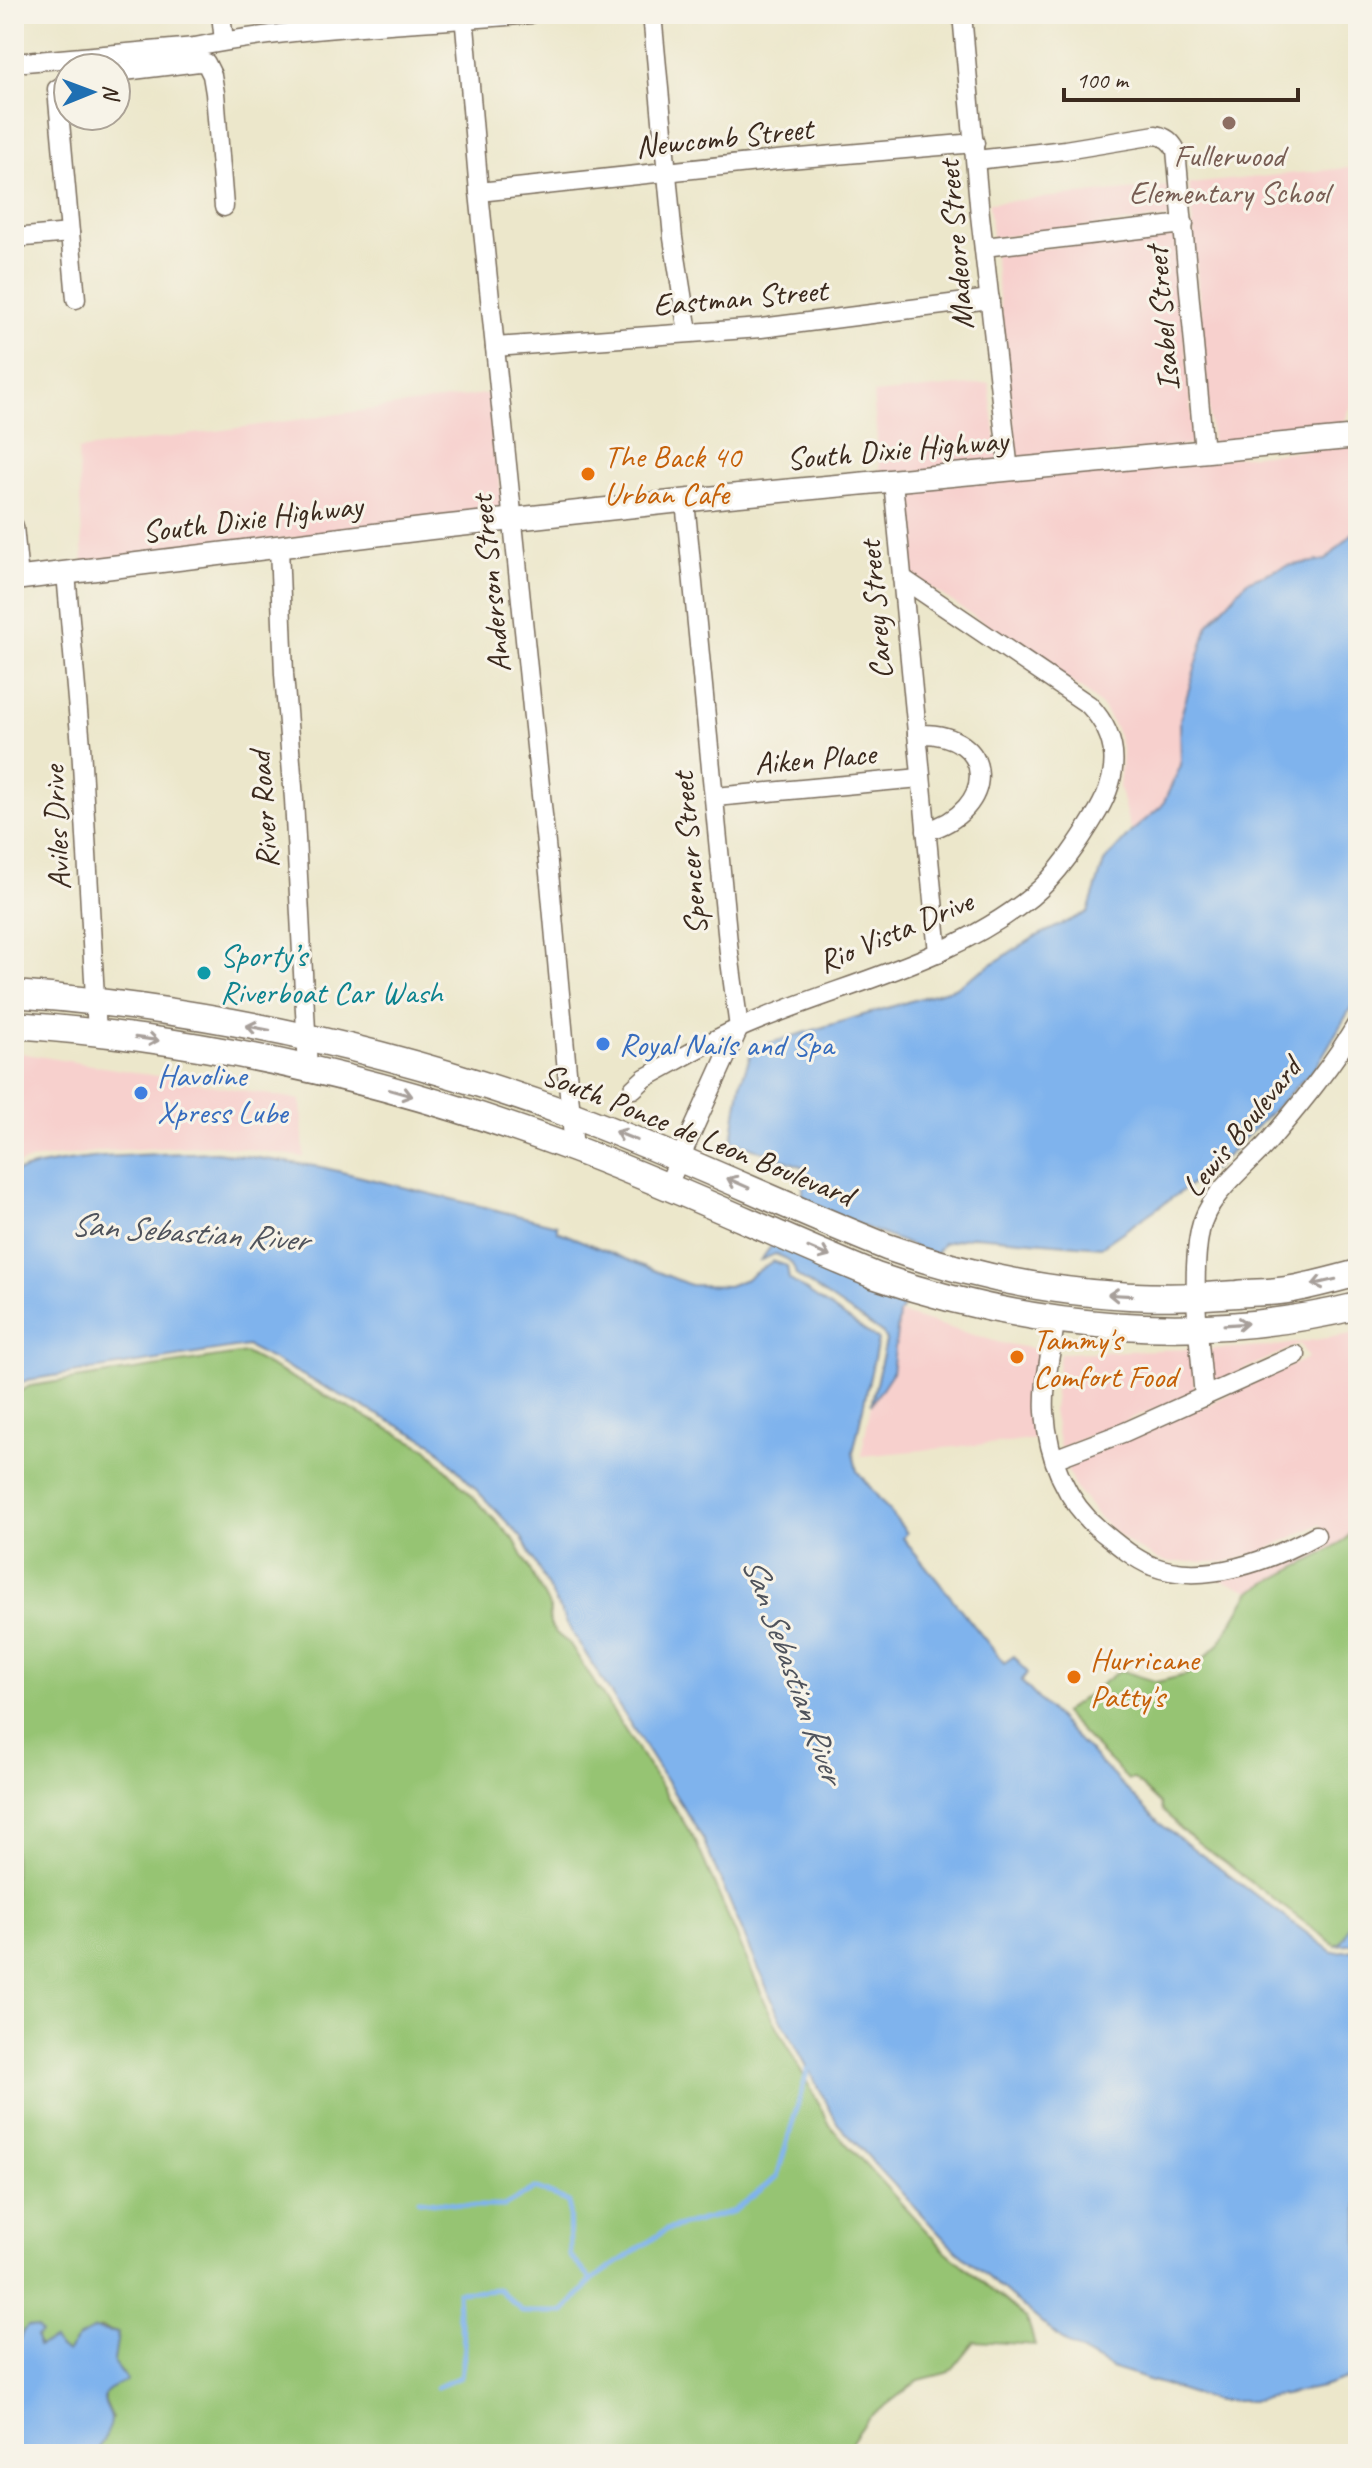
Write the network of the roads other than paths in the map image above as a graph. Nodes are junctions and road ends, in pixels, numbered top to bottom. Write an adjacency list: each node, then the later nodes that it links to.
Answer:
1 (221, 14): 6 (street)
2 (531, 14): 5 (street)
3 (652, 14): 13 (street)
4 (962, 14): 12 (street, Madeore Street)
5 (464, 17): 6 (street); 14 (street, Anderson Street)
6 (224, 41): 7 (street)
7 (132, 53)
8 (52, 60): 9 (street)
9 (14, 63)
10 (132, 70): 15 (street)
11 (65, 132): 17 (street)
12 (976, 151): 13 (street, Newcomb Street); 16 (street, Isabel Street); 19 (street, Madeore Street)
13 (666, 172): 14 (street, Newcomb Street); 22 (street)
14 (479, 192): 23 (street, Anderson Street)
15 (224, 207)
16 (1184, 224): 19 (street); 25 (street, Isabel Street)
17 (70, 233): 18 (street); 20 (street)
18 (14, 238)
19 (984, 247): 21 (street, Madeore Street)
20 (76, 299)
21 (990, 299): 22 (street, Eastman Street); 26 (street, Madeore Street)
22 (688, 332): 23 (street, Eastman Street)
23 (495, 347): 29 (street, Anderson Street)
24 (1358, 437): 25 (main road, South Dixie Highway)
25 (1204, 452): 26 (main road, South Dixie Highway)
26 (1009, 471): 27 (main road, South Dixie Highway)
27 (893, 481): 28 (main road, South Dixie Highway); 33 (street, Carey Street)
28 (685, 501): 29 (main road, South Dixie Highway); 37 (street, Spencer Street)
29 (513, 520): 31 (main road, South Dixie Highway); 49 (street, Anderson Street)
30 (14, 526): 34 (street)
31 (279, 547): 32 (main road, South Dixie Highway); 46 (street, River Road)
32 (66, 573): 34 (main road, South Dixie Highway); 41 (street, Aviles Drive)
33 (902, 578): 35 (street, Carey Street); 39 (street, Rio Vista Drive)
34 (17, 579)
35 (917, 734): 36 (street, Carey Street); 38 (street)
36 (920, 778): 37 (street, Aiken Place); 38 (street, Carey Street)
37 (715, 797): 44 (street, Spencer Street)
38 (926, 831): 39 (street, Carey Street)
39 (938, 953): 44 (street, Rio Vista Drive)
40 (14, 994): 41 (highway, South Ponce de Leon Boulevard)
41 (96, 1002): 45 (street, Aviles Drive); 46 (highway, South Ponce de Leon Boulevard, one-way to 41)
42 (1358, 1022): 54 (street, Lewis Boulevard)
43 (14, 1025): 45 (highway, South Ponce de Leon Boulevard)
44 (739, 1028): 48 (street, Rio Vista Drive); 51 (street)
45 (97, 1033): 47 (highway, South Ponce de Leon Boulevard, one-way to 47)
46 (306, 1038): 47 (street, River Road); 49 (highway, South Ponce de Leon Boulevard)
47 (308, 1069): 50 (highway, South Ponce de Leon Boulevard, one-way to 50)
48 (633, 1089)
49 (572, 1115): 50 (street, Anderson Street); 51 (highway, South Ponce de Leon Boulevard, one-way to 49)
50 (574, 1149): 52 (highway, South Ponce de Leon Boulevard)
51 (680, 1158): 52 (street); 54 (highway, South Ponce de Leon Boulevard, one-way to 51)
52 (667, 1187): 56 (highway, South Ponce de Leon Boulevard, one-way to 56)
53 (1358, 1273): 54 (highway, South Ponce de Leon Boulevard, one-way to 54)
54 (1197, 1297): 57 (street, Lewis Boulevard)
55 (1358, 1306): 57 (highway, South Ponce de Leon Boulevard, one-way to 55)
56 (1055, 1321): 57 (highway, South Ponce de Leon Boulevard); 60 (street)
57 (1199, 1327): 59 (street, Lewis Boulevard)
58 (1296, 1355): 59 (street)
59 (1204, 1397): 60 (street)
60 (1054, 1459): 61 (street)
61 (1316, 1535)

